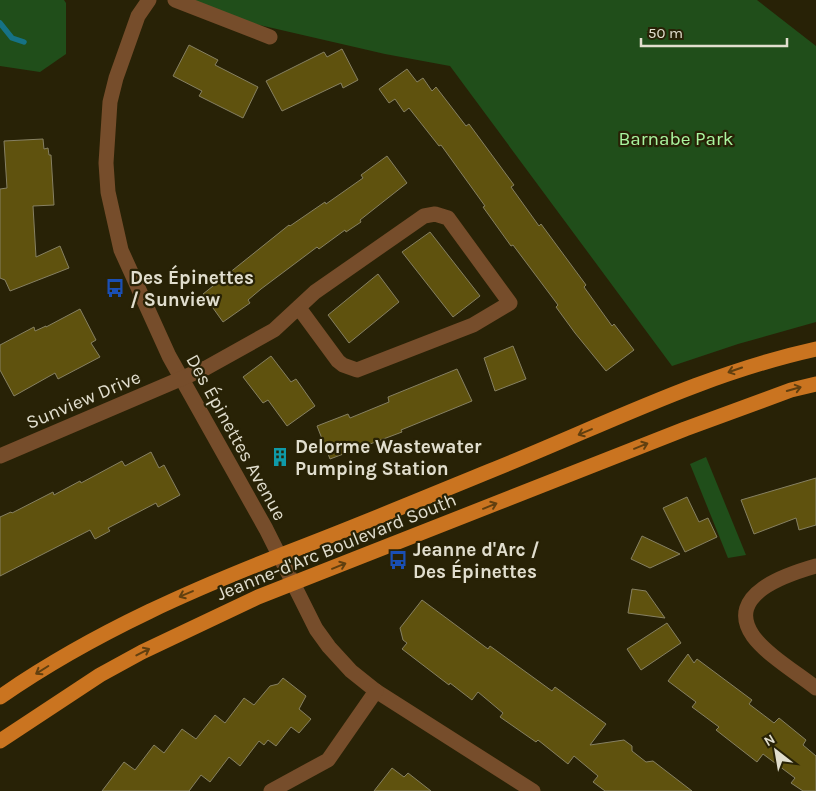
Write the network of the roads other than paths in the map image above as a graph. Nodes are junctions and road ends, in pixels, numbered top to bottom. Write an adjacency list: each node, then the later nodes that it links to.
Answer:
1 (149, 0): 6 (street, Des Épinettes Avenue)
2 (176, 0): 3 (street)
3 (270, 37)
4 (299, 308): 4 (street, Sunview Drive); 6 (street, Sunview Drive)
5 (816, 349): 9 (main road, Jeanne-d'Arc Boulevard South, one-way to 9)
6 (181, 378): 8 (street, Sunview Drive); 9 (street, Des Épinettes Avenue)
7 (816, 384): 11 (main road, Jeanne-d'Arc Boulevard South, one-way to 7)
8 (0, 456)
9 (279, 555): 11 (street, Des Épinettes Avenue); 14 (main road, Jeanne-d'Arc Boulevard South, one-way to 14)
10 (816, 566): 12 (street)
11 (294, 583): 13 (street, Des Épinettes Avenue); 15 (main road, Jeanne-d'Arc Boulevard South, one-way to 11)
12 (816, 688)
13 (376, 690): 16 (street); 17 (street, Des Épinettes Avenue)
14 (0, 697)
15 (0, 741)
16 (271, 791)
17 (533, 791)

